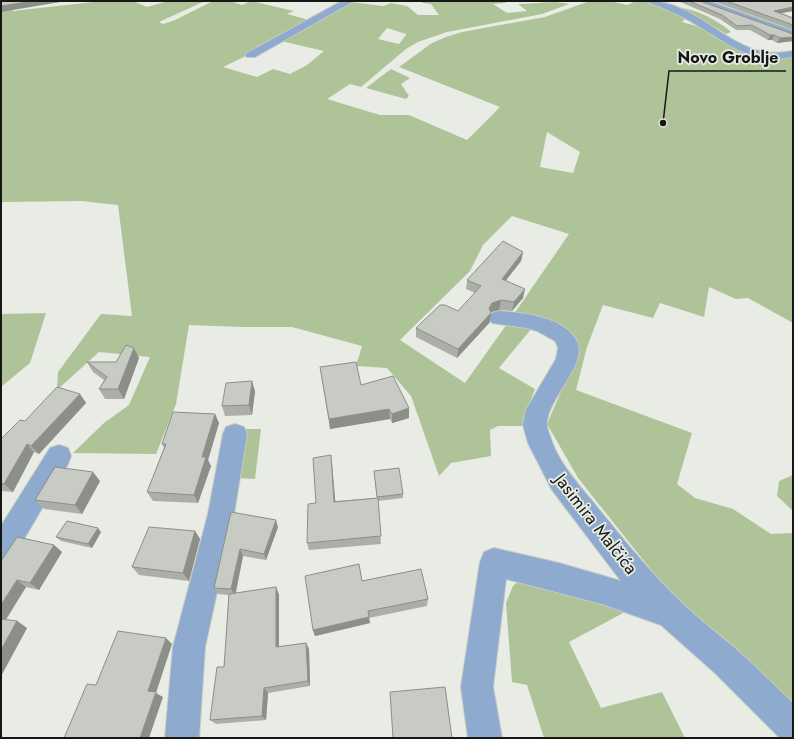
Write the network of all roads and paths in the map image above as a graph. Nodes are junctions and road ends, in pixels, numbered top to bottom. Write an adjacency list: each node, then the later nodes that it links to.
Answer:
1 (349, 1): 5 (street)
2 (653, 1): 6 (street)
3 (700, 1): 4 (street)
4 (793, 35)
5 (251, 54)
6 (793, 54)
7 (499, 318): 11 (street, Jasimira Malčića)
8 (235, 434): 13 (street)
9 (59, 456): 10 (street)
10 (1, 551)
11 (672, 615): 12 (street, Jasimira Malčića); 14 (street)
12 (793, 726)
13 (182, 738)
14 (485, 738)

